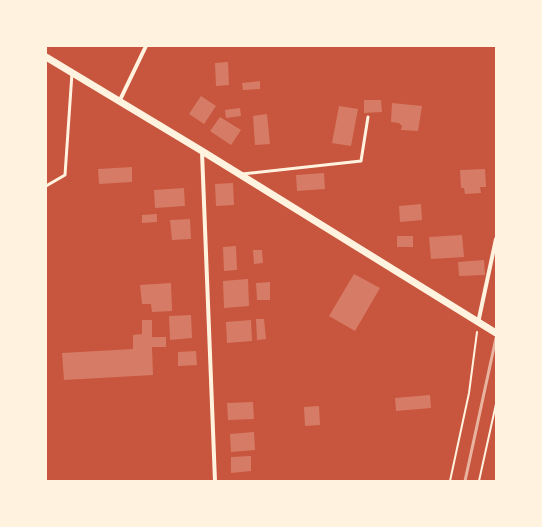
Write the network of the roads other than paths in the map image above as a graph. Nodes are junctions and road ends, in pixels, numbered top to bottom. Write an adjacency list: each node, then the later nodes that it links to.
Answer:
1 (146, 46): 4 (street)
2 (46, 57): 3 (street)
3 (72, 73): 4 (street); 8 (lane)
4 (119, 102): 6 (street)
5 (368, 118): 7 (lane)
6 (202, 151): 7 (street); 12 (street)
7 (240, 175): 10 (street)
8 (46, 186)
9 (496, 239): 10 (street)
10 (478, 323): 11 (street)
11 (496, 333)
12 (215, 481)

